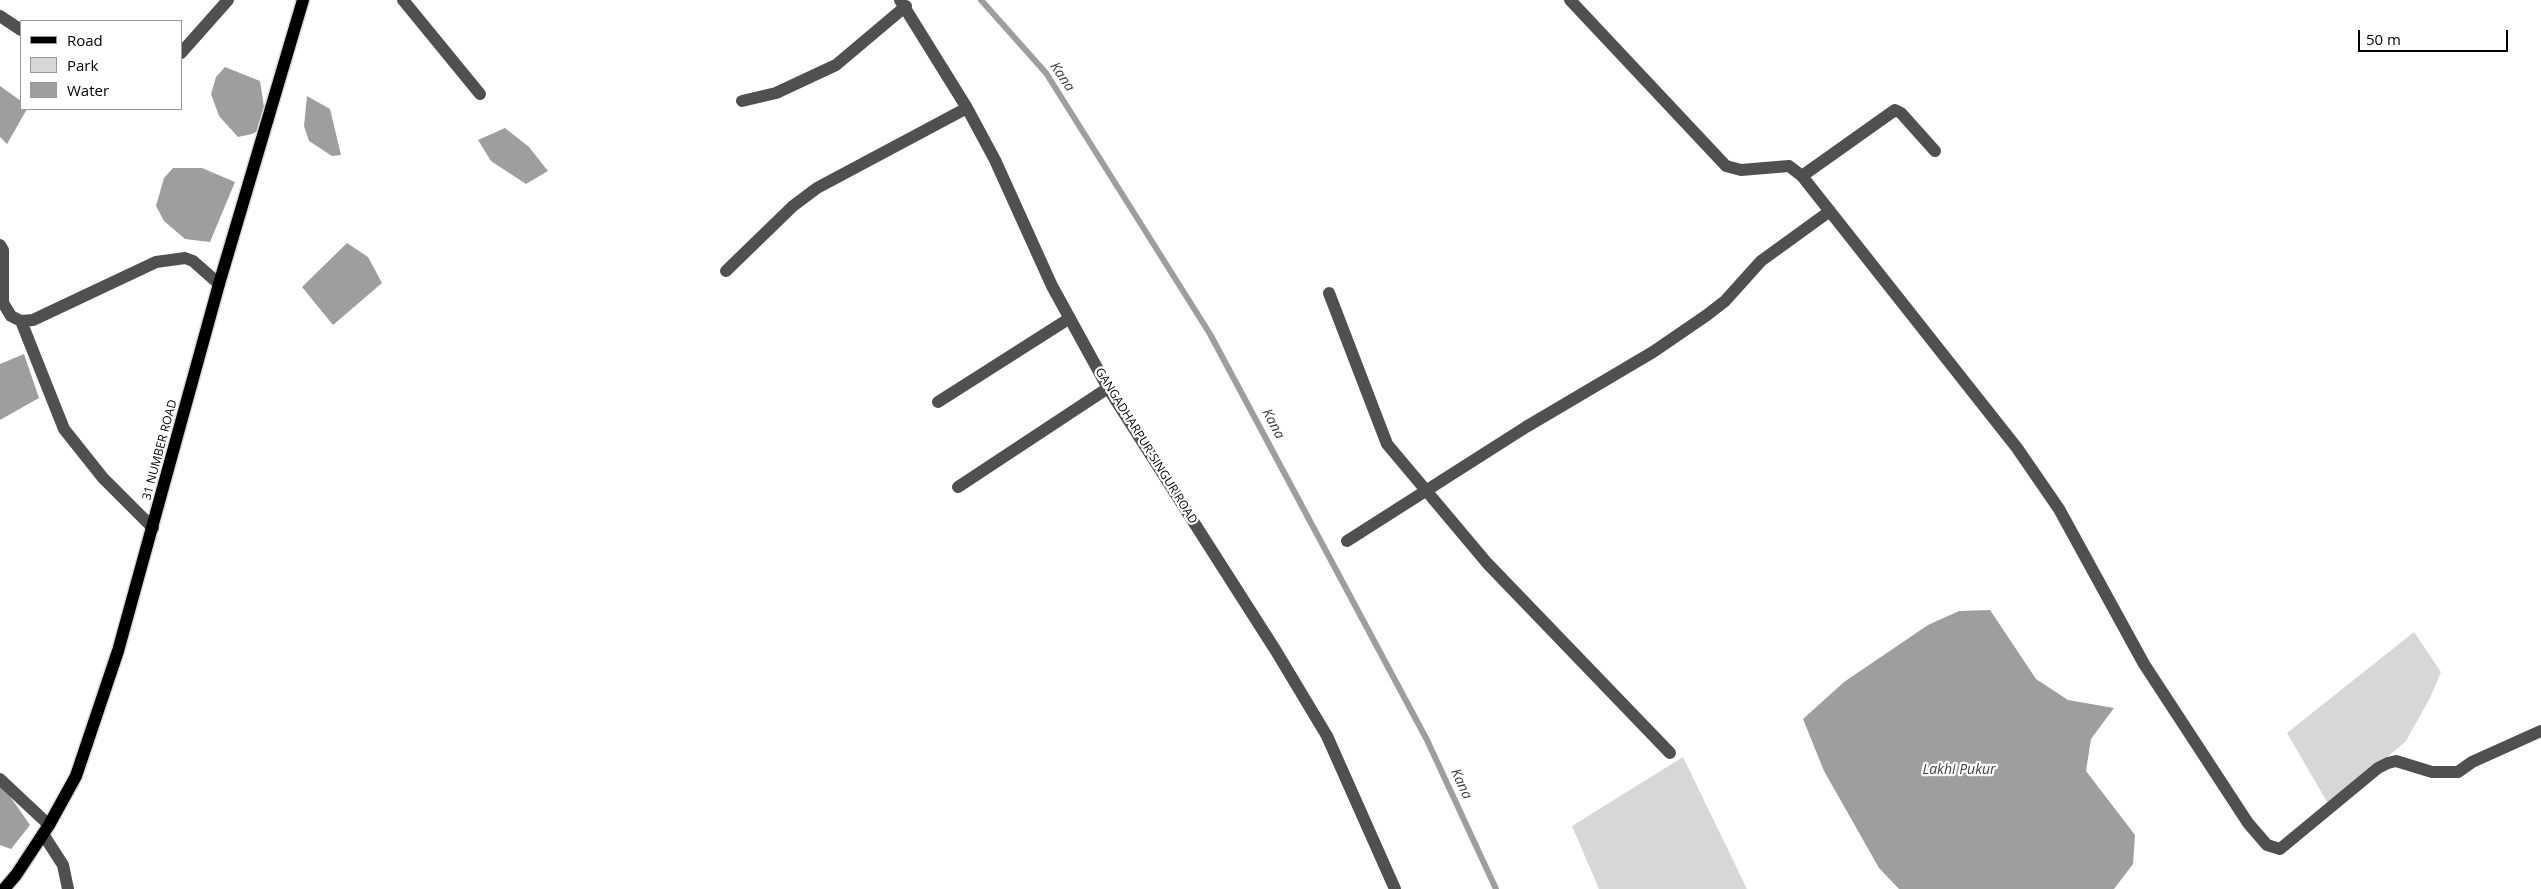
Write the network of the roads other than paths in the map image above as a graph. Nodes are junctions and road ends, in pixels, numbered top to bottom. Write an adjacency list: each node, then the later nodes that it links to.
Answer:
1 (228, 0): 8 (street)
2 (303, 0): 17 (main road, 31 NUMBER ROAD)
3 (403, 0): 9 (street)
4 (1570, 0): 13 (street)
5 (903, 3): 10 (street); 11 (street, GANGADHARPUR-SINGUR ROAD)
6 (0, 16): 7 (street)
7 (20, 29)
8 (182, 52)
9 (480, 94)
10 (742, 101)
11 (967, 108): 16 (street); 19 (street, GANGADHARPUR-SINGUR ROAD)
12 (1935, 152): 13 (street)
13 (1802, 176): 14 (street)
14 (1830, 211): 24 (street); 27 (street)
15 (0, 245): 20 (street)
16 (726, 271)
17 (219, 284): 20 (street); 25 (main road, 31 NUMBER ROAD)
18 (1330, 293): 24 (street)
19 (1070, 318): 21 (street, GANGADHARPUR-SINGUR ROAD); 22 (street)
20 (21, 321): 25 (street)
21 (1108, 388): 23 (street); 33 (street, GANGADHARPUR-SINGUR ROAD)
22 (938, 402)
23 (958, 487)
24 (1427, 490): 26 (street); 28 (street)
25 (153, 528): 30 (main road, 31 NUMBER ROAD)
26 (1347, 541)
27 (2541, 731)
28 (1670, 753)
29 (0, 778): 30 (street)
30 (46, 829): 31 (main road, 31 NUMBER ROAD); 32 (street)
31 (4, 889)
32 (68, 889)
33 (1395, 889)

